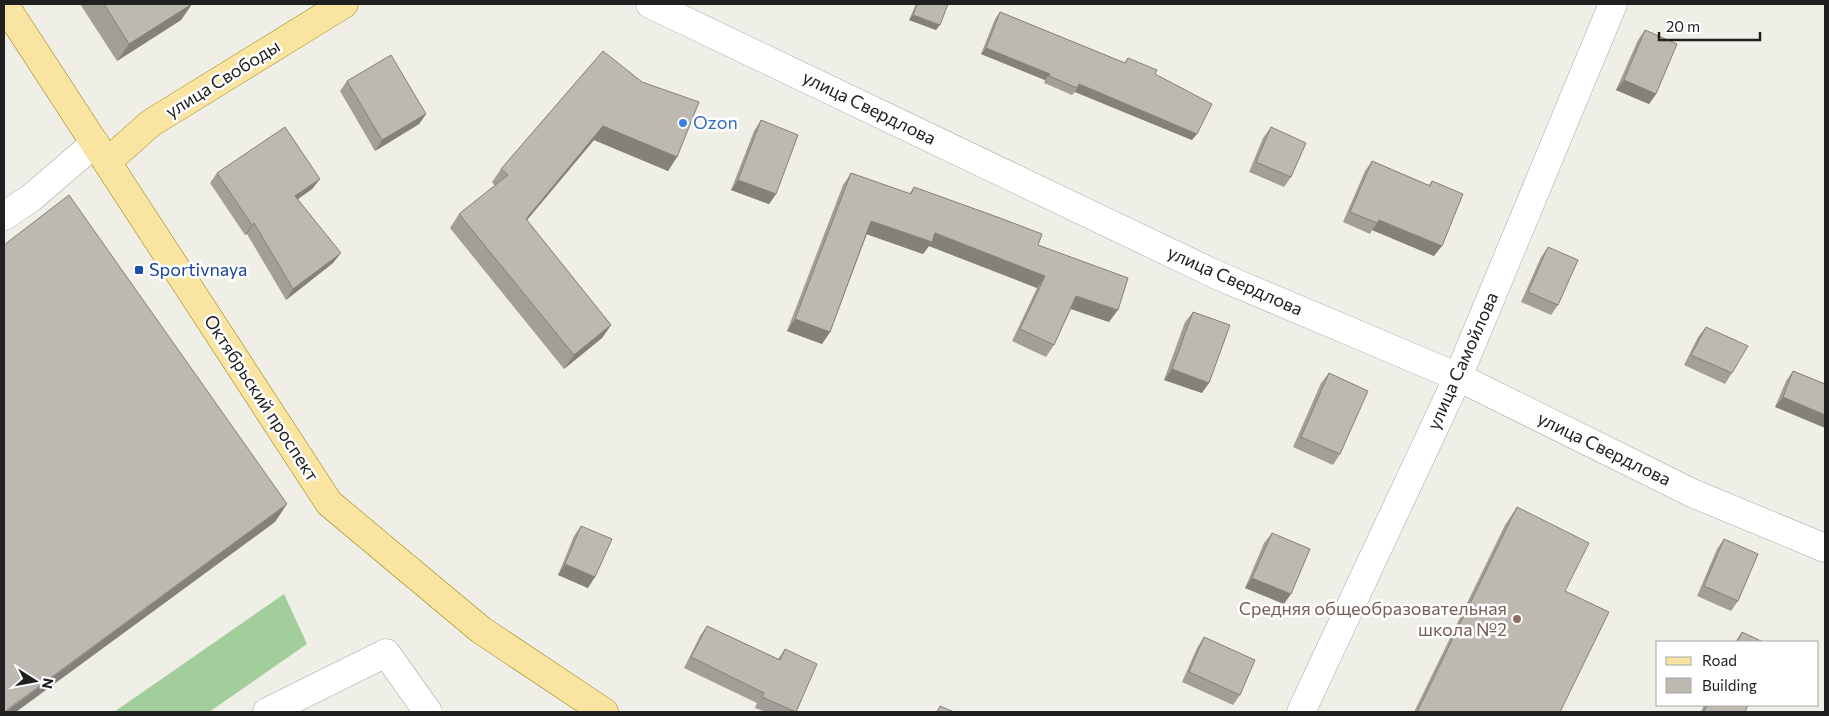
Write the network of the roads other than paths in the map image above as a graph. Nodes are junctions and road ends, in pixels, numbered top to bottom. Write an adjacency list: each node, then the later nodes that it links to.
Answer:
1 (4, 4): 5 (main road, Октябрьский проспект)
2 (344, 4): 5 (main road, улица Свободы)
3 (650, 4): 7 (street, улица Свердлова)
4 (1613, 4): 7 (street, улица Самойлова)
5 (101, 153): 6 (street); 11 (main road, Октябрьский проспект)
6 (4, 216)
7 (1458, 377): 8 (street, улица Свердлова); 12 (street, улица Самойлова)
8 (1825, 548)
9 (267, 712): 10 (street)
10 (428, 712)
11 (604, 712)
12 (1301, 712)

